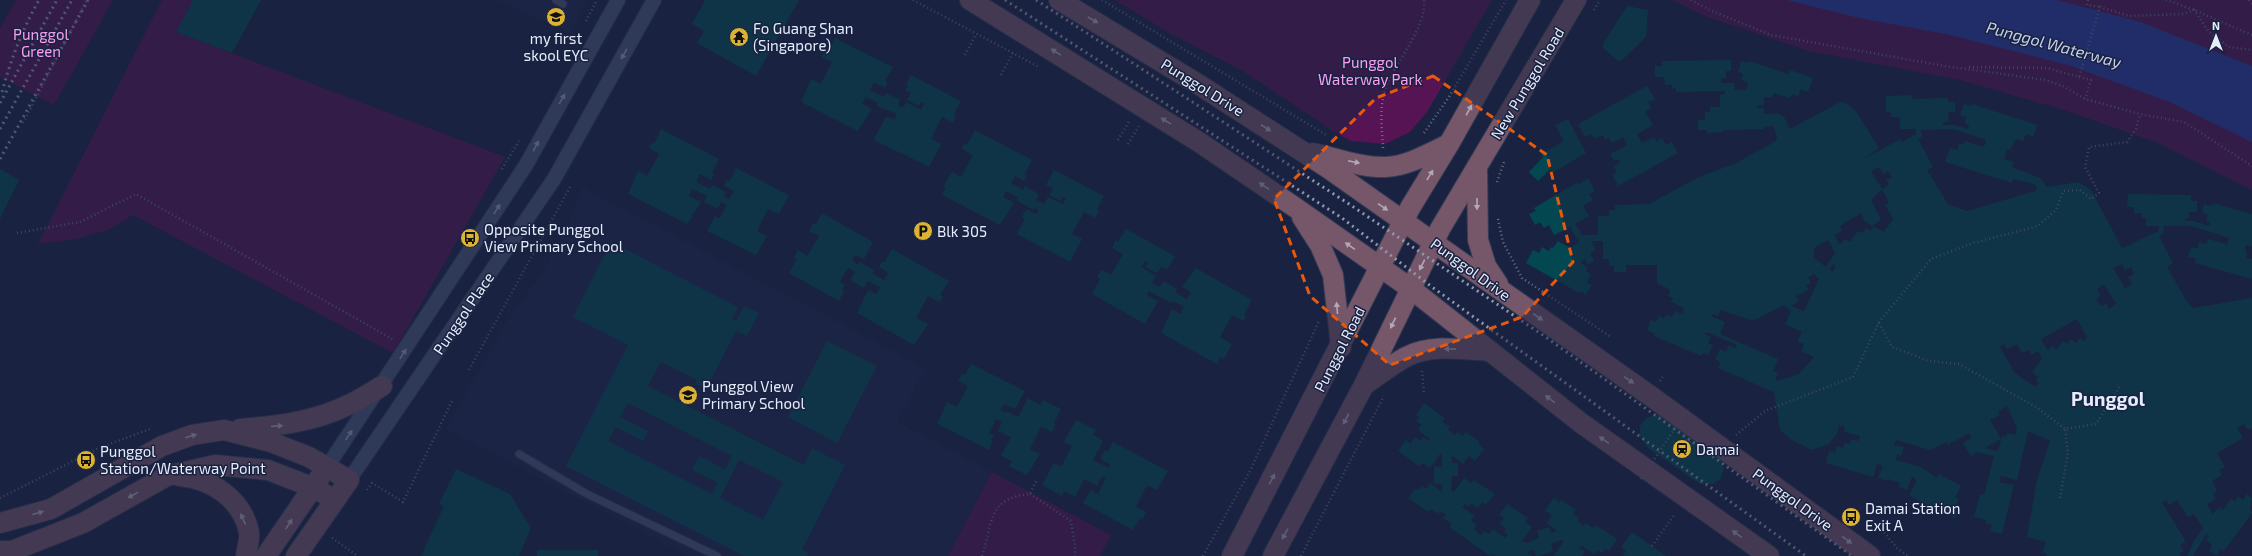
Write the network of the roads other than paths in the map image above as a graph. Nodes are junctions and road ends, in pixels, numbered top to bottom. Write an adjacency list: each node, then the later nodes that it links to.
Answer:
1 (556, 0): 8 (lane)
2 (618, 0): 21 (street, Punggol Place, one-way to 2)
3 (654, 0): 26 (street, Punggol Place, one-way to 26)
4 (970, 0): 12 (main road, one-way to 4)
5 (1060, 0): 10 (main road, Punggol Drive, one-way to 10)
6 (1530, 0): 9 (main road, one-way to 6)
7 (1576, 0): 11 (main road, New Punggol Road)
8 (563, 4)
9 (1450, 144): 10 (main road, one-way to 9); 13 (main road, Punggol Road, one-way to 9)
10 (1302, 151): 13 (main road, Punggol Drive, one-way to 13)
11 (1477, 165): 14 (main road); 17 (main road, one-way to 17)
12 (1296, 208): 15 (main road, one-way to 12); 18 (main road, one-way to 12)
13 (1404, 221): 14 (main road, Punggol Drive); 15 (main road, Punggol Road)
14 (1434, 242): 16 (main road, one-way to 16); 17 (main road, Punggol Drive)
15 (1381, 268): 16 (main road); 18 (main road, Punggol Road)
16 (1410, 288): 19 (main road); 20 (main road, one-way to 20)
17 (1506, 294): 38 (main road, Punggol Drive, one-way to 38)
18 (1341, 346): 35 (main road, Punggol Road, one-way to 18)
19 (1488, 351): 20 (main road, one-way to 20); 37 (main road, one-way to 19)
20 (1364, 385): 36 (main road, one-way to 36)
21 (382, 386): 22 (main road, one-way to 21); 24 (street, Punggol Place, one-way to 21)
22 (224, 430): 24 (main road); 29 (main road, one-way to 22)
23 (519, 454): 34 (lane)
24 (327, 467): 26 (main road); 27 (main road, Punggol Place)
25 (167, 476): 27 (main road); 30 (main road, one-way to 30); 31 (main road, one-way to 25)
26 (348, 480): 28 (main road, Punggol Place)
27 (312, 487): 28 (main road); 32 (main road, Punggol Place, one-way to 27)
28 (335, 500): 33 (main road, Punggol Place)
29 (0, 523)
30 (0, 551)
31 (246, 556)
32 (266, 556)
33 (296, 556)
34 (717, 556)
35 (1232, 556)
36 (1273, 556)
37 (1769, 556)
38 (1870, 556)

